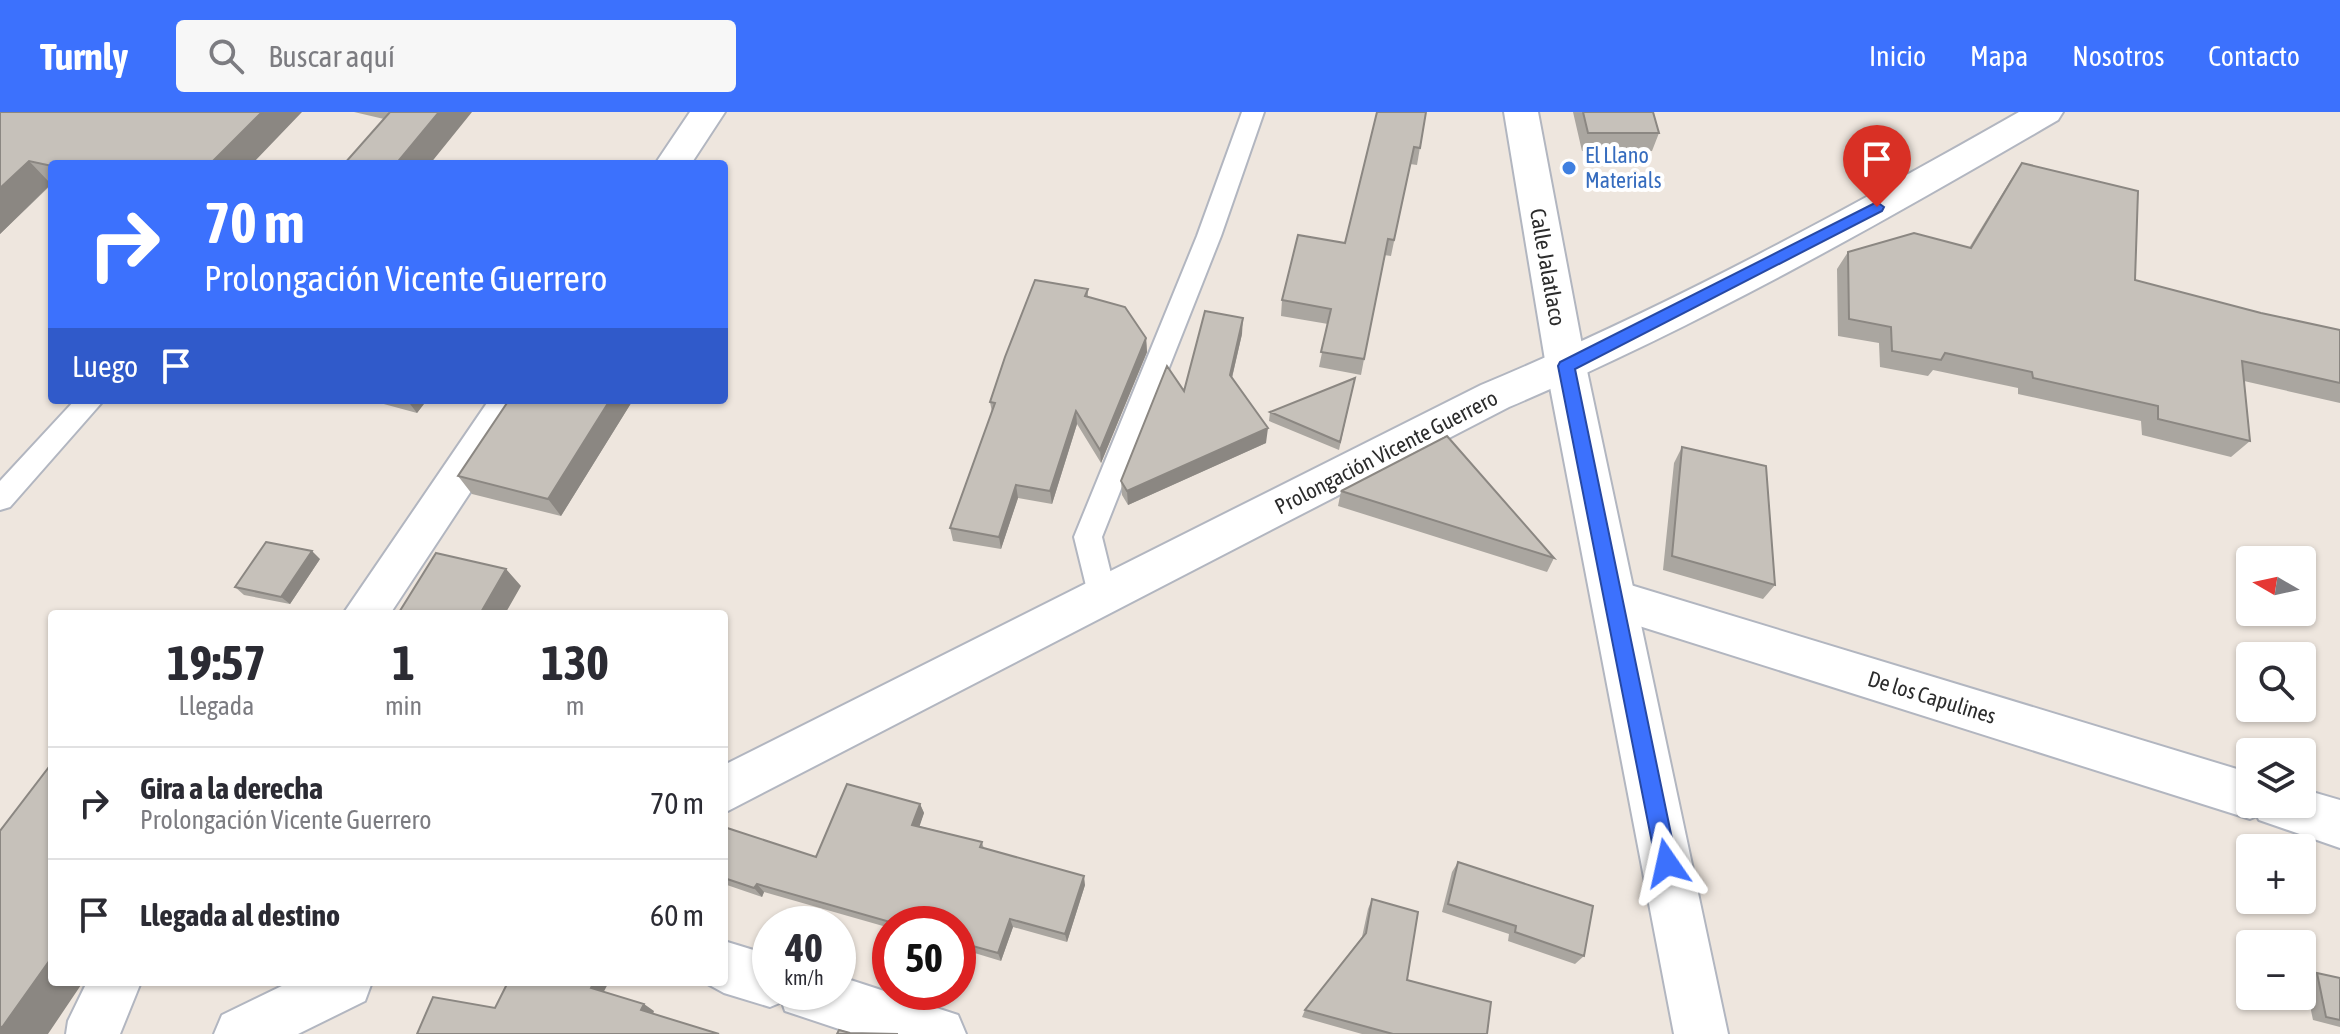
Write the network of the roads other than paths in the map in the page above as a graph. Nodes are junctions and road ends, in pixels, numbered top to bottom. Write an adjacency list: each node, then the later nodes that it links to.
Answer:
1 (708, 112): 5 (street)
2 (1253, 112): 10 (lane)
3 (1521, 112): 6 (street, Calle Jalatlaco)
4 (2046, 112): 6 (street, Prolongación Vicente Guerrero)
5 (676, 160)
6 (1566, 366): 10 (street, Prolongación Vicente Guerrero); 11 (street, Calle Jalatlaco)
7 (87, 404): 9 (lane)
8 (508, 404): 12 (street)
9 (0, 499)
10 (1102, 594): 13 (street, Prolongación Vicente Guerrero)
11 (1614, 599): 14 (street, De los Capulines); 25 (street, Calle Jalatlaco)
12 (368, 610)
13 (728, 788)
14 (2236, 792)
15 (2316, 816): 16 (street)
16 (2340, 824)
17 (728, 968): 18 (street)
18 (752, 976)
19 (113, 986): 23 (street)
20 (339, 986): 22 (street)
21 (856, 1008): 24 (street)
22 (259, 1029)
23 (93, 1034)
24 (939, 1034)
25 (1701, 1034)

